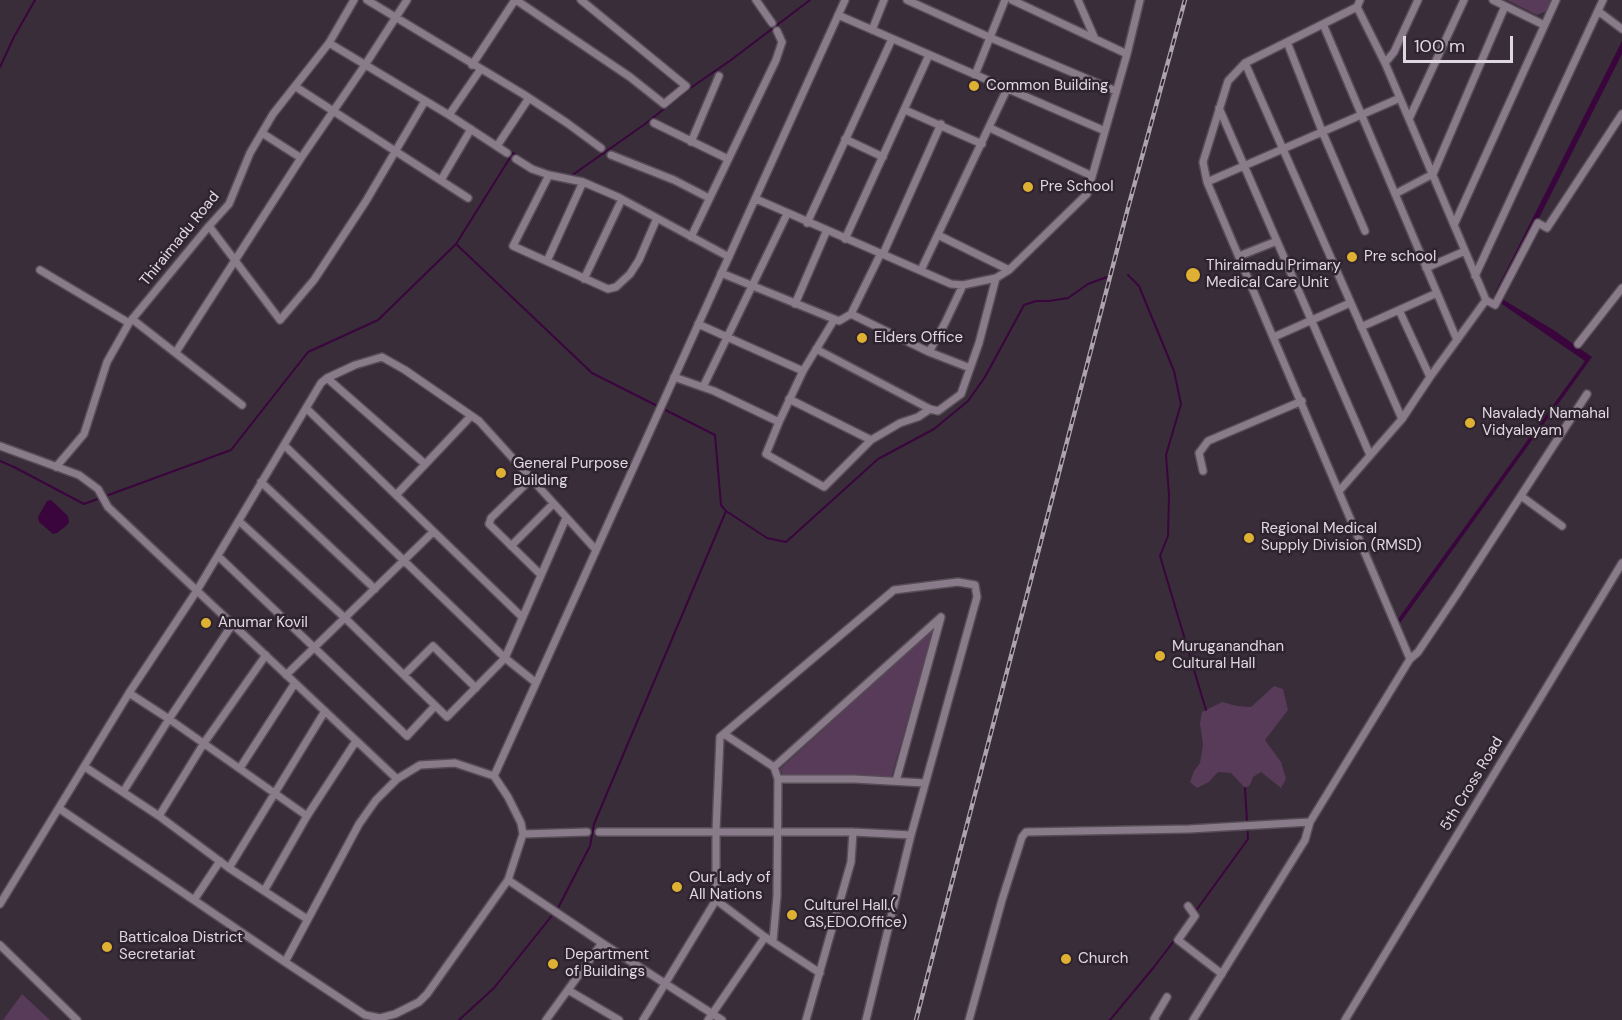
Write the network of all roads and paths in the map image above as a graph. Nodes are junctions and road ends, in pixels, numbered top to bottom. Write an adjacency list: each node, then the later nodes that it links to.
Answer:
1 (354, 0): 36 (street, Thiraimadu Road)
2 (367, 0): 25 (street)
3 (407, 0): 25 (street)
4 (516, 0): 5 (street); 42 (street)
5 (581, 0)
6 (756, 0): 26 (street)
7 (845, 0): 24 (street)
8 (884, 0): 30 (street)
9 (907, 0): 32 (street)
10 (1005, 0): 32 (street)
11 (1012, 0): 22 (street)
12 (1030, 0): 22 (street)
13 (1078, 0): 34 (street)
14 (1140, 0): 37 (street)
15 (1418, 0): 40 (street)
16 (1464, 0): 58 (street)
17 (1493, 0): 21 (street)
18 (1556, 0): 28 (street)
19 (1603, 0): 23 (street)
20 (1359, 4): 27 (street); 40 (street)
21 (1505, 6): 28 (street); 80 (street)
22 (1035, 11): 34 (street)
23 (1598, 11): 29 (street); 113 (street)
24 (838, 15): 30 (street); 90 (street)
25 (396, 18): 41 (street); 42 (street)
26 (772, 24)
27 (1323, 24): 35 (street); 55 (street)
28 (1544, 25): 94 (street)
29 (1622, 29)
30 (872, 30): 33 (street)
31 (777, 31): 78 (street)
32 (991, 38): 44 (street); 48 (street)
33 (892, 39): 38 (street); 66 (street)
34 (1095, 39): 37 (street)
35 (1287, 42): 39 (street); 64 (street)
36 (329, 43): 41 (street); 46 (street, Thiraimadu Road)
37 (1126, 54): 48 (street)
38 (929, 55): 44 (street); 53 (street)
39 (1245, 63): 52 (street); 71 (street)
40 (1385, 63): 50 (street)
41 (365, 65): 51 (street); 54 (street)
42 (472, 65): 43 (street)
43 (480, 70): 49 (street); 57 (street)
44 (975, 75): 47 (street)
45 (719, 76): 67 (street)
46 (296, 87): 54 (street); 65 (street, Thiraimadu Road)
47 (1007, 89): 61 (street); 63 (street)
48 (1116, 91): 63 (street)
49 (529, 98): 69 (street); 70 (street)
50 (1400, 98): 55 (street); 58 (street)
51 (424, 101): 57 (street); 72 (street)
52 (1220, 108): 79 (street); 85 (street)
53 (905, 110): 60 (street); 75 (street)
54 (333, 112): 72 (street); 76 (street)
55 (1360, 114): 64 (street); 86 (street)
56 (1622, 114): 120 (street)
57 (449, 115): 62 (street)
58 (1409, 119): 80 (street)
59 (654, 123): 67 (street)
60 (941, 124): 68 (street); 103 (street)
61 (990, 128): 68 (street); 82 (street)
62 (471, 129): 69 (street); 83 (street)
63 (1105, 131): 82 (street)
64 (1322, 131): 71 (street); 97 (street)
65 (262, 133): 76 (street); 95 (street, Thiraimadu Road)
66 (845, 139): 75 (street); 93 (street)
67 (691, 142): 78 (street)
68 (982, 144): 98 (street)
69 (497, 146): 73 (street)
70 (601, 148)
71 (1284, 148): 79 (street); 121 (street)
72 (395, 150): 83 (street); 106 (street)
73 (507, 153)
74 (611, 155): 88 (street)
75 (883, 157): 100 (street)
76 (301, 158): 106 (street)
77 (516, 159): 81 (street)
78 (728, 159): 88 (street)
79 (1245, 164): 85 (street); 101 (street)
80 (1433, 174): 86 (street); 94 (street)
81 (549, 175): 84 (street); 107 (street)
82 (1092, 176): 111 (street)
83 (441, 180): 87 (street)
84 (584, 182): 89 (street); 107 (street)
85 (1207, 182): 104 (street)
86 (1395, 194): 108 (street)
87 (468, 198)
88 (710, 198): 99 (street)
89 (622, 199): 92 (street); 115 (street)
90 (756, 200): 91 (street); 105 (street)
91 (787, 214): 93 (street); 116 (street)
92 (657, 218): 99 (street); 115 (street)
93 (807, 223): 96 (street)
94 (1454, 225): 102 (street)
95 (208, 226): 106 (street); 127 (street, Thiraimadu Road)
96 (826, 230): 100 (street); 122 (street)
97 (1365, 231)
98 (938, 235): 110 (street); 111 (street)
99 (691, 237): 105 (street)
100 (845, 239): 103 (street)
101 (1277, 241): 104 (street); 126 (street)
102 (1465, 251): 108 (street); 113 (street)
103 (882, 254): 110 (street); 124 (street)
104 (1239, 256): 130 (street)
105 (729, 257): 112 (street)
106 (235, 261): 135 (street)
107 (547, 261): 115 (street)
108 (1426, 268): 119 (street)
109 (40, 270): 127 (street)
110 (921, 270): 117 (street)
111 (1009, 270): 114 (street)
112 (721, 273): 116 (street); 128 (street)
113 (1475, 276): 120 (street)
114 (996, 278): 117 (street); 137 (street)
115 (584, 279)
116 (753, 285): 122 (street); 131 (street)
117 (963, 285): 136 (street)
118 (1622, 288): 133 (street)
119 (1437, 293): 123 (street); 132 (street)
120 (1486, 300): 132 (street)
121 (1350, 303): 126 (street); 129 (street)
122 (795, 304): 125 (street)
123 (1399, 310): 129 (street); 140 (street)
124 (851, 314): 125 (street); 136 (street)
125 (834, 320): 134 (street)
126 (1311, 320): 130 (street); 155 (street)
127 (131, 321): 135 (street); 157 (street, Thiraimadu Road)
128 (698, 324): 131 (street); 139 (street)
129 (1361, 327): 150 (street)
130 (1274, 337): 145 (street)
131 (729, 338): 138 (street); 142 (street)
132 (1457, 340): 140 (street)
133 (1578, 344)
134 (816, 349): 138 (street); 148 (street)
135 (176, 352): 146 (street)
136 (929, 352): 137 (street)
137 (970, 368): 148 (street)
138 (803, 371): 144 (street)
139 (674, 377): 142 (street); 170 (street)
140 (1430, 377): 150 (street)
141 (327, 378): 147 (street); 149 (street); 156 (street)
142 (703, 387): 151 (street)
143 (1587, 394): 163 (street)
144 (789, 399): 151 (street); 152 (street)
145 (1302, 401): 158 (street); 161 (street)
146 (242, 405)
147 (306, 408): 153 (street); 162 (street)
148 (930, 409): 152 (street)
149 (471, 416): 156 (street); 159 (street)
150 (1402, 419): 155 (street)
151 (778, 422): 152 (street)
152 (871, 440)
153 (284, 445): 160 (street); 172 (street)
154 (0, 447): 157 (street)
155 (1370, 455): 161 (street)
156 (425, 464): 162 (street)
157 (56, 467): 176 (street)
158 (1203, 471)
159 (531, 479): 164 (street); 169 (street)
160 (261, 482): 166 (street); 175 (street)
161 (1340, 490): 183 (street)
162 (396, 494): 168 (street)
163 (1521, 496): 167 (street); 183 (street)
164 (554, 504): 165 (street); 169 (street)
165 (566, 518): 170 (street); 174 (street)
166 (238, 521): 171 (street); 178 (street)
167 (1562, 526)
168 (433, 532): 172 (street); 177 (street)
169 (511, 546): 174 (street)
170 (596, 550): 186 (street)
171 (218, 556): 176 (street); 180 (street)
172 (404, 561): 175 (street); 182 (street)
173 (1622, 563): 248 (street, 5th Cross Road)
174 (541, 575): 177 (street)
175 (375, 590): 178 (street)
176 (196, 592): 179 (street); 189 (street)
177 (522, 617): 182 (street)
178 (345, 618): 180 (street); 185 (street)
179 (232, 625): 181 (street); 192 (street)
180 (316, 647): 184 (street); 190 (street)
181 (266, 655): 184 (street); 195 (street)
182 (506, 658): 186 (street); 188 (street)
183 (1410, 659): 209 (street)
184 (286, 675): 187 (street)
185 (404, 675): 188 (street); 190 (street)
186 (535, 682): 199 (street)
187 (295, 683): 191 (street); 198 (street)
188 (476, 688): 190 (street)
189 (129, 693): 192 (street); 196 (street)
190 (435, 706)
191 (325, 711): 194 (street); 205 (street)
192 (169, 719): 195 (street); 204 (street)
193 (724, 734): 197 (street); 203 (street); 210 (street)
194 (356, 741): 200 (street); 208 (street)
195 (204, 743): 198 (street); 207 (street)
196 (85, 766): 204 (street); 206 (street)
197 (774, 767): 201 (street); 202 (street)
198 (240, 768): 205 (street)
199 (494, 776): 200 (street); 215 (street)
200 (397, 779): 225 (street)
201 (778, 779): 202 (street); 211 (street)
202 (896, 781): 203 (street)
203 (925, 783): 216 (street)
204 (123, 792): 207 (street)
205 (274, 793): 208 (street); 218 (street)
206 (60, 809): 221 (street); 223 (street)
207 (159, 816): 217 (street)
208 (307, 816): 220 (street)
209 (1310, 822): 232 (street); 245 (street)
210 (716, 831): 211 (street); 213 (street); 222 (street)
211 (777, 831): 214 (street); 227 (street)
212 (587, 832): 215 (street)
213 (598, 832)
214 (853, 832): 216 (street); 231 (street)
215 (524, 834): 219 (street)
216 (911, 835): 244 (street)
217 (220, 861): 218 (street); 221 (street)
218 (229, 868): 220 (street)
219 (508, 880): 228 (street); 230 (street)
220 (264, 891): 225 (street)
221 (194, 900): 230 (street)
222 (716, 900): 226 (street); 233 (street)
223 (0, 904)
224 (1188, 906): 232 (street)
225 (307, 919): 230 (street)
226 (765, 936): 227 (street); 236 (street)
227 (773, 941): 231 (street)
228 (602, 943): 233 (street); 234 (street)
229 (0, 945): 237 (street)
230 (285, 962)
231 (820, 973): 243 (street)
232 (1222, 974): 247 (street)
233 (666, 983): 236 (street); 240 (street)
234 (568, 990): 238 (street); 239 (street)
235 (1167, 997): 246 (street)
236 (713, 1012): 241 (street); 242 (street)
237 (77, 1020)
238 (546, 1020)
239 (619, 1020)
240 (643, 1020)
241 (708, 1020)
242 (723, 1020)
243 (806, 1020)
244 (866, 1020)
245 (969, 1020)
246 (1155, 1020)
247 (1192, 1020)
248 (1345, 1020)

